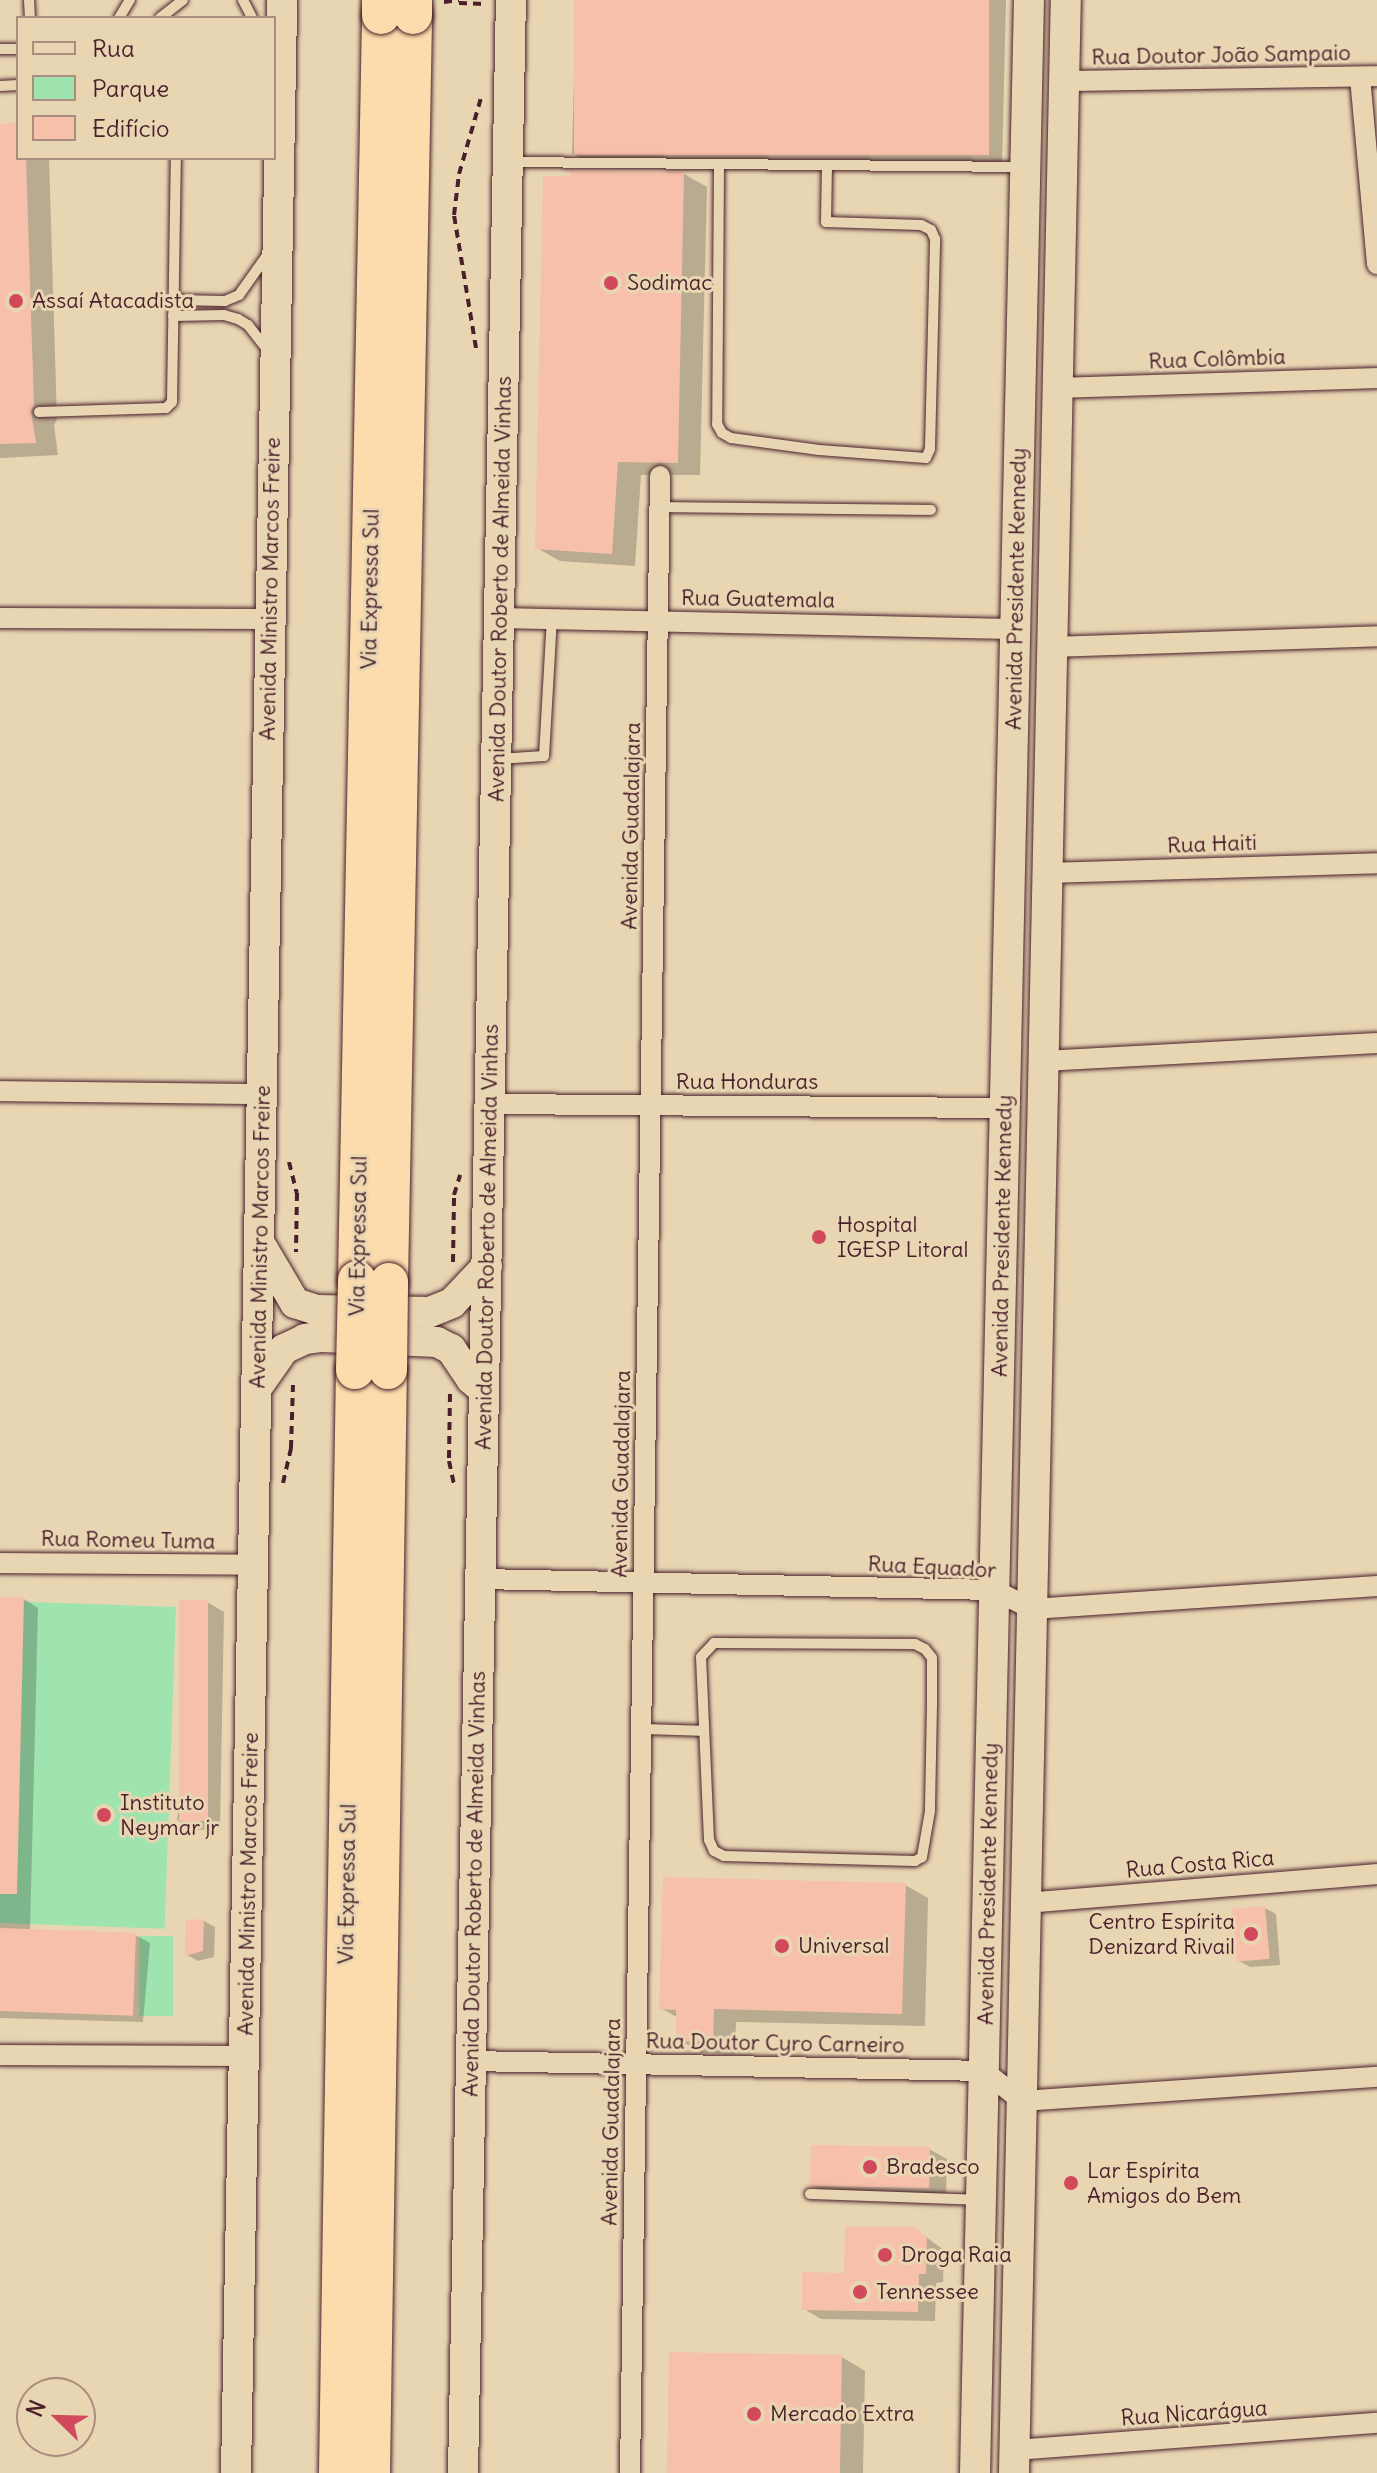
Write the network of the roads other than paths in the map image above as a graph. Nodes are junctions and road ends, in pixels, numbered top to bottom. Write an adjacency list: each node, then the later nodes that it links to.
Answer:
1 (183, 0): 7 (lane)
2 (282, 0): 8 (main road, Avenida Ministro Marcos Freire)
3 (511, 0): 12 (main road, Avenida Doutor Roberto de Almeida Vinhas)
4 (1029, 0): 15 (main road, Avenida Presidente Kennedy)
5 (1066, 0): 10 (main road, Avenida Presidente Kennedy)
6 (397, 8): 47 (highway, Via Expressa Sul, bridge)
7 (163, 16)
8 (277, 50): 16 (main road, Avenida Ministro Marcos Freire)
9 (1368, 76): 10 (street, Rua Doutor João Sampaio); 17 (street)
10 (1065, 81): 22 (main road, Avenida Presidente Kennedy)
11 (176, 160): 18 (lane)
12 (508, 162): 13 (lane); 28 (main road, Avenida Doutor Roberto de Almeida Vinhas)
13 (719, 165): 14 (lane); 14 (lane)
14 (827, 166): 15 (lane)
15 (1025, 167): 32 (main road, Avenida Presidente Kennedy)
16 (276, 242): 18 (lane); 20 (main road, Avenida Ministro Marcos Freire)
17 (1377, 264)
18 (173, 300): 19 (lane)
19 (173, 316): 20 (lane); 23 (lane)
20 (274, 358): 29 (main road, Avenida Ministro Marcos Freire)
21 (1377, 378): 22 (street, Rua Colômbia)
22 (1058, 388): 34 (main road, Avenida Presidente Kennedy)
23 (39, 412)
24 (660, 476): 25 (street, Avenida Guadalajara)
25 (659, 507): 26 (lane); 31 (street, Avenida Guadalajara)
26 (931, 510)
27 (0, 618): 29 (street)
28 (499, 618): 30 (street, Rua Guatemala); 35 (main road, Avenida Doutor Roberto de Almeida Vinhas)
29 (269, 619): 41 (main road, Avenida Ministro Marcos Freire)
30 (552, 619): 31 (street, Rua Guatemala); 35 (lane)
31 (658, 621): 32 (street, Rua Guatemala); 43 (street, Avenida Guadalajara)
32 (1015, 629): 44 (main road, Avenida Presidente Kennedy)
33 (1377, 636): 34 (street)
34 (1053, 647): 37 (main road, Avenida Presidente Kennedy)
35 (496, 759): 42 (main road, Avenida Doutor Roberto de Almeida Vinhas)
36 (1377, 863): 37 (street, Rua Haiti)
37 (1048, 873): 39 (main road, Avenida Presidente Kennedy)
38 (1377, 1043): 39 (street)
39 (1044, 1061): 56 (main road, Avenida Presidente Kennedy)
40 (0, 1091): 41 (street)
41 (262, 1094): 45 (main road, Avenida Ministro Marcos Freire)
42 (490, 1104): 43 (street, Rua Honduras); 46 (main road, Avenida Doutor Roberto de Almeida Vinhas)
43 (650, 1105): 44 (street, Rua Honduras); 53 (street, Avenida Guadalajara)
44 (1005, 1108): 55 (main road, Avenida Presidente Kennedy)
45 (260, 1244): 46 (main road); 48 (main road, Avenida Ministro Marcos Freire)
46 (487, 1266): 49 (main road, Avenida Doutor Roberto de Almeida Vinhas)
47 (371, 1370): 73 (highway, Via Expressa Sul); 74 (highway, Via Expressa Sul)
48 (258, 1386): 49 (main road); 51 (main road, Avenida Ministro Marcos Freire)
49 (484, 1390): 52 (main road, Avenida Doutor Roberto de Almeida Vinhas)
50 (0, 1563): 51 (street, Rua Romeu Tuma)
51 (255, 1565): 62 (main road, Avenida Ministro Marcos Freire)
52 (481, 1579): 53 (street, Rua Equador); 63 (main road, Avenida Doutor Roberto de Almeida Vinhas)
53 (643, 1582): 55 (street, Rua Equador); 57 (street, Avenida Guadalajara)
54 (1377, 1586): 56 (street)
55 (994, 1590): 56 (street, Rua Equador); 65 (main road, Avenida Presidente Kennedy)
56 (1032, 1609): 60 (main road, Avenida Presidente Kennedy)
57 (641, 1729): 58 (lane); 64 (street, Avenida Guadalajara)
58 (703, 1731): 58 (lane)
59 (1377, 1874): 60 (street, Rua Costa Rica)
60 (1026, 1903): 67 (main road, Avenida Presidente Kennedy)
61 (0, 2055): 62 (street)
62 (245, 2056): 72 (main road, Avenida Ministro Marcos Freire)
63 (470, 2061): 64 (street, Rua Doutor Cyro Carneiro); 75 (main road, Avenida Doutor Roberto de Almeida Vinhas)
64 (636, 2065): 65 (street, Rua Doutor Cyro Carneiro); 76 (street, Avenida Guadalajara)
65 (984, 2071): 67 (street); 69 (main road, Avenida Presidente Kennedy)
66 (1377, 2077): 67 (street)
67 (1022, 2101): 71 (main road, Avenida Presidente Kennedy)
68 (810, 2194): 69 (lane)
69 (981, 2200): 77 (main road, Avenida Presidente Kennedy)
70 (1377, 2423): 71 (street, Rua Nicarágua)
71 (1014, 2461)
72 (236, 2473)
73 (338, 2473)
74 (371, 2473)
75 (463, 2473)
76 (630, 2473)
77 (975, 2473)

